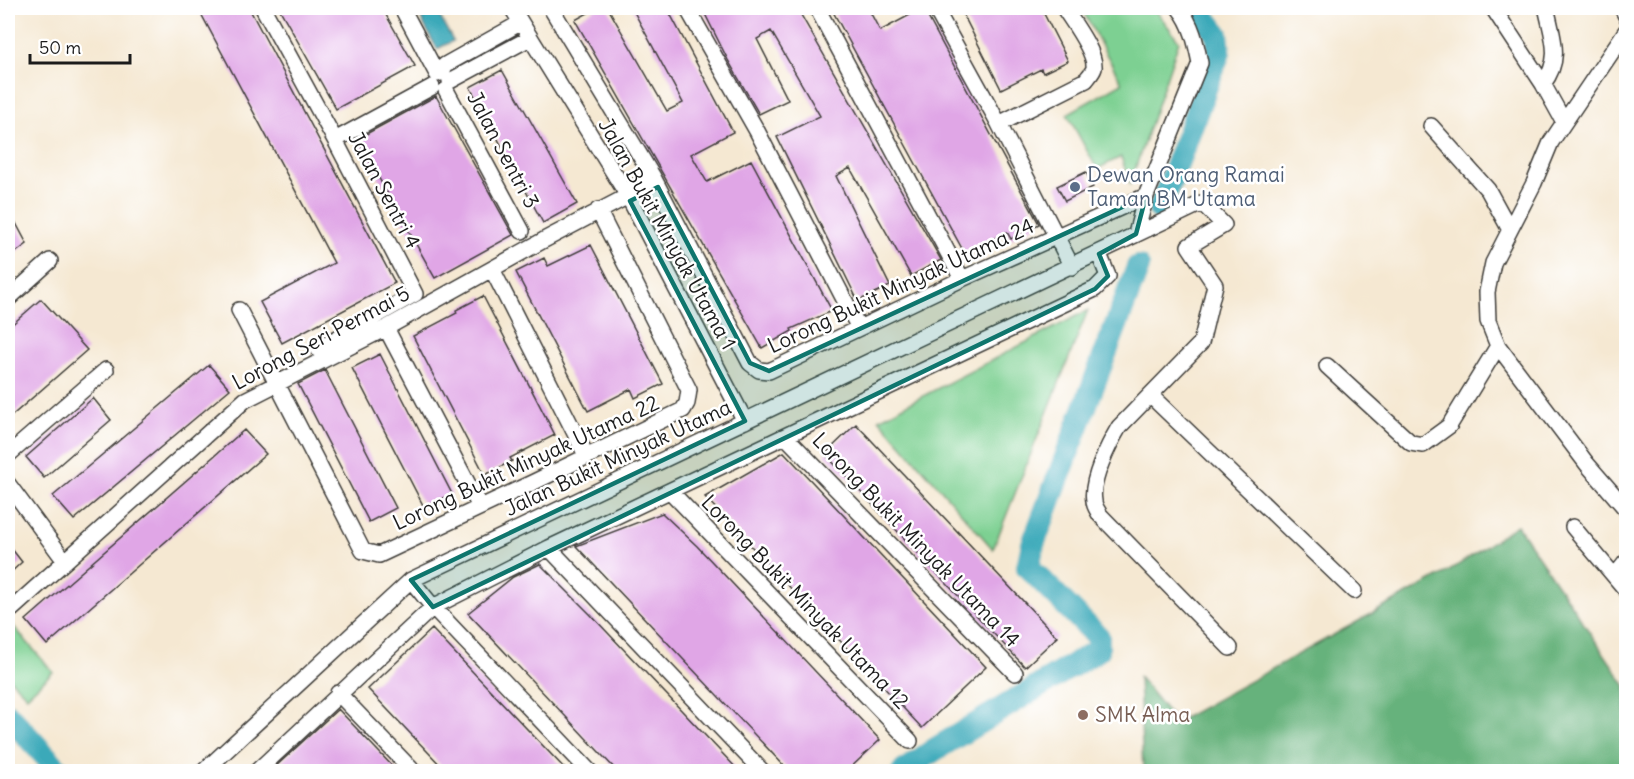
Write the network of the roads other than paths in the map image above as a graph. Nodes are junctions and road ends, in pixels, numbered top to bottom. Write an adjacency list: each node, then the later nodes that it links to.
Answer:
1 (262, 8): 22 (street, Jalan Sentri 4)
2 (402, 8): 17 (street, Jalan Sentri 3)
3 (512, 8): 14 (street, Jalan Bukit Minyak Utama 1)
4 (551, 8): 23 (street, Lorong Bukit Minyak Utama 24)
5 (687, 8): 38 (street)
6 (817, 8): 35 (street)
7 (935, 8): 20 (street)
8 (1064, 8): 20 (street)
9 (1179, 8): 25 (street)
10 (1493, 8): 18 (street)
11 (1622, 8): 13 (street)
12 (1547, 11): 18 (street)
13 (1626, 16)
14 (520, 23): 16 (street, Jalan Bukit Minyak Utama 1); 17 (street)
15 (1626, 31): 19 (street)
16 (530, 38): 17 (street); 24 (street, Jalan Bukit Minyak Utama 1)
17 (441, 81): 22 (street); 28 (street, Jalan Sentri 3)
18 (1543, 84): 19 (street)
19 (1564, 122): 27 (street)
20 (999, 124): 30 (street)
21 (1431, 126): 27 (street)
22 (335, 140): 41 (street, Jalan Sentri 4)
23 (655, 182): 24 (street, Lorong Seri Permai 5); 38 (street, Lorong Bukit Minyak Utama 24)
24 (627, 196): 26 (street, Lorong Seri Permai 5); 46 (street, Jalan Bukit Minyak Utama 1)
25 (1146, 196): 29 (street); 30 (street, Lorong Bukit Minyak Utama 24)
26 (598, 210): 34 (street, Lorong Seri Permai 5); 49 (street, Lorong Bukit Minyak Utama 22)
27 (1510, 230): 40 (street)
28 (522, 231)
29 (1136, 234): 31 (street, Jalan Bukit Minyak Utama); 45 (street, Jalan Bukit Minyak Utama)
30 (1057, 237): 33 (street); 35 (street, Lorong Bukit Minyak Utama 24)
31 (1098, 254): 33 (street, Jalan Bukit Minyak Utama); 47 (street)
32 (50, 261): 36 (street)
33 (1072, 267): 46 (street, Jalan Bukit Minyak Utama)
34 (492, 269): 39 (street, Lorong Seri Permai 5); 49 (street)
35 (962, 279): 38 (street, Lorong Bukit Minyak Utama 24)
36 (8, 299)
37 (239, 310): 44 (street)
38 (860, 327)
39 (386, 328): 44 (street, Lorong Seri Permai 5); 52 (street)
40 (1498, 346): 42 (street); 53 (street)
41 (318, 349)
42 (1327, 366)
43 (106, 370): 48 (street)
44 (278, 383): 52 (street, Lorong Bukit Minyak Utama 22); 56 (street, Lorong Seri Permai 5)
45 (1151, 396): 61 (street); 64 (street)
46 (745, 421): 59 (street, Jalan Bukit Minyak Utama)
47 (786, 437): 51 (street); 65 (street, Lorong Bukit Minyak Utama 14)
48 (8, 455)
49 (587, 457): 52 (street, Lorong Bukit Minyak Utama 22)
50 (8, 484): 56 (street)
51 (670, 491): 55 (street); 67 (street, Lorong Bukit Minyak Utama 12)
52 (480, 507)
53 (1626, 509)
54 (1573, 527): 58 (street)
55 (549, 548): 62 (street); 72 (street)
56 (65, 561): 63 (street, Lorong Seri Permai 5)
57 (1626, 562): 58 (street)
58 (1615, 576): 60 (street)
59 (411, 580): 62 (street); 68 (street, Jalan Bukit Minyak Utama)
60 (1626, 590)
61 (1354, 591)
62 (433, 607): 66 (street); 71 (street)
63 (12, 609)
64 (1230, 648)
65 (1016, 673)
66 (338, 693): 69 (street); 70 (street)
67 (910, 741)
68 (203, 771)
69 (256, 771)
70 (414, 771)
71 (590, 771)
72 (763, 771)

